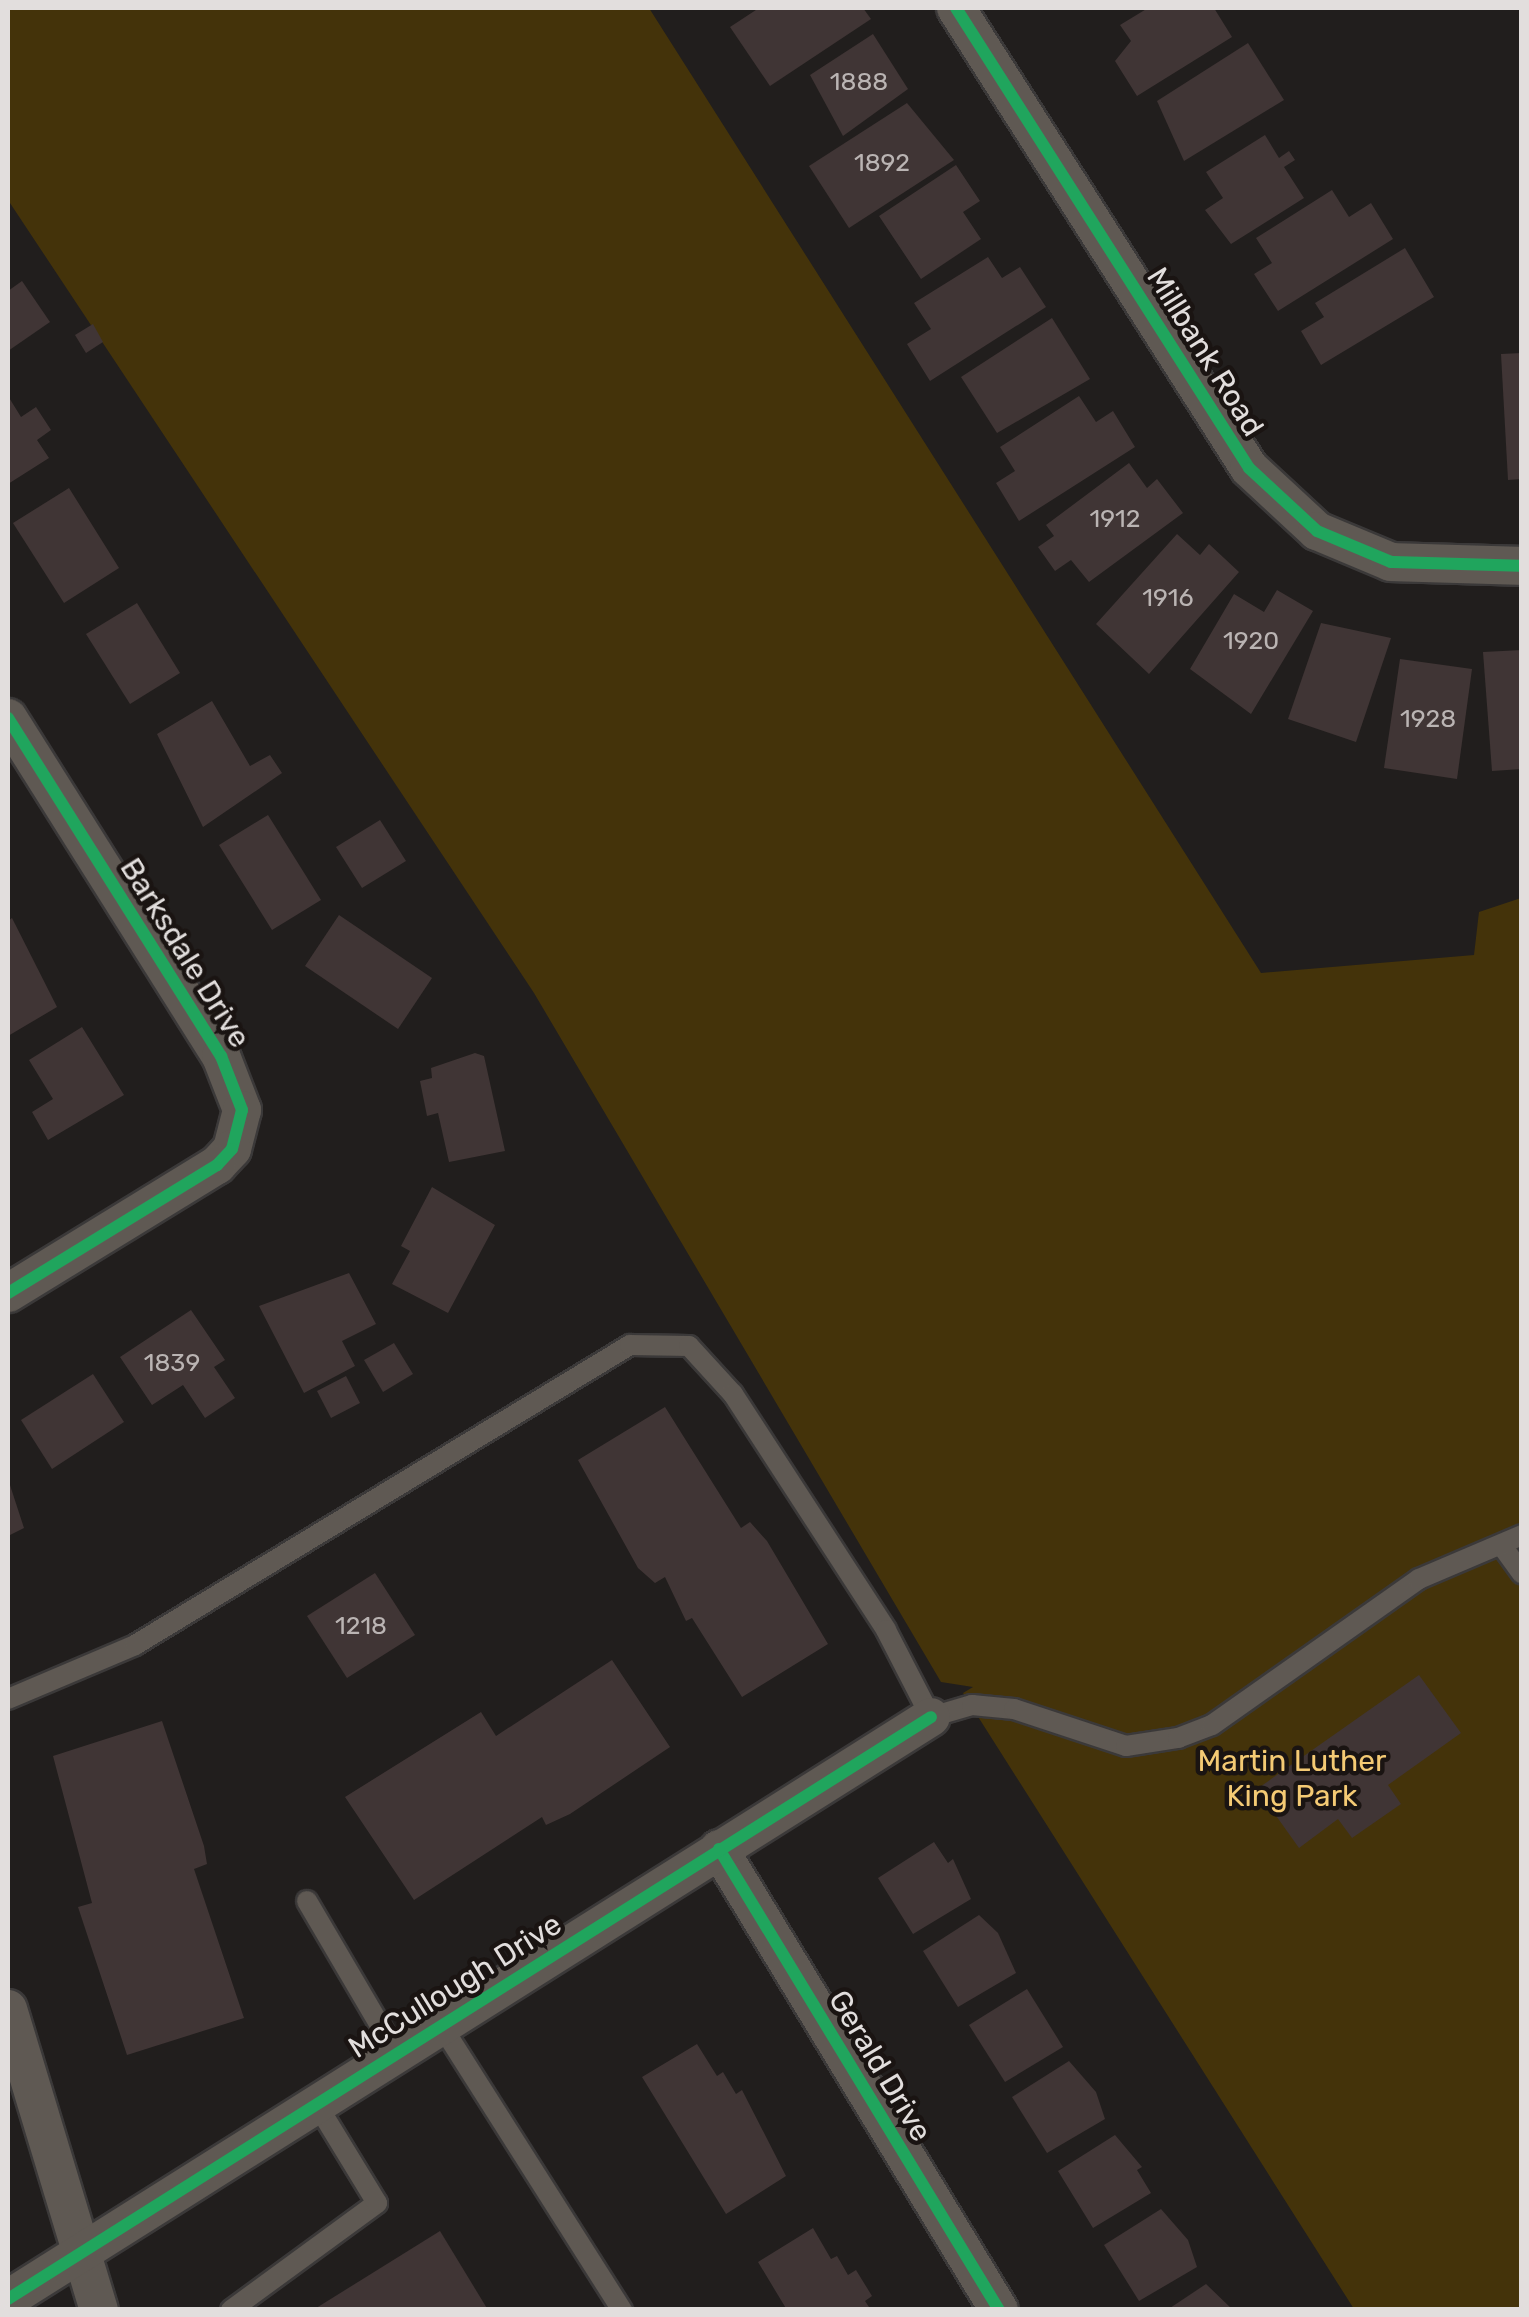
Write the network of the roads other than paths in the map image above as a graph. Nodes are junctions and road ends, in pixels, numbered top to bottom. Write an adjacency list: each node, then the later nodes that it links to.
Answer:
1 (956, 8): 2 (street, Millbank Road)
2 (1522, 566)
3 (8, 718): 4 (street, Barksdale Drive)
4 (8, 1293)
5 (1522, 1535): 6 (lane)
6 (1502, 1546): 7 (lane); 9 (lane)
7 (1522, 1574)
8 (8, 1699): 9 (lane)
9 (930, 1716): 10 (street, McCullough Drive)
10 (719, 1849): 13 (street, McCullough Drive); 21 (street, Gerald Drive)
11 (308, 1900): 14 (lane)
12 (8, 2009): 16 (street)
13 (441, 2025): 14 (street, McCullough Drive); 20 (lane)
14 (396, 2053): 15 (street, McCullough Drive)
15 (316, 2104): 16 (street, McCullough Drive); 19 (lane)
16 (80, 2252): 17 (street, McCullough Drive); 18 (street)
17 (8, 2299)
18 (99, 2310)
19 (231, 2310)
20 (622, 2310)
21 (999, 2310)

